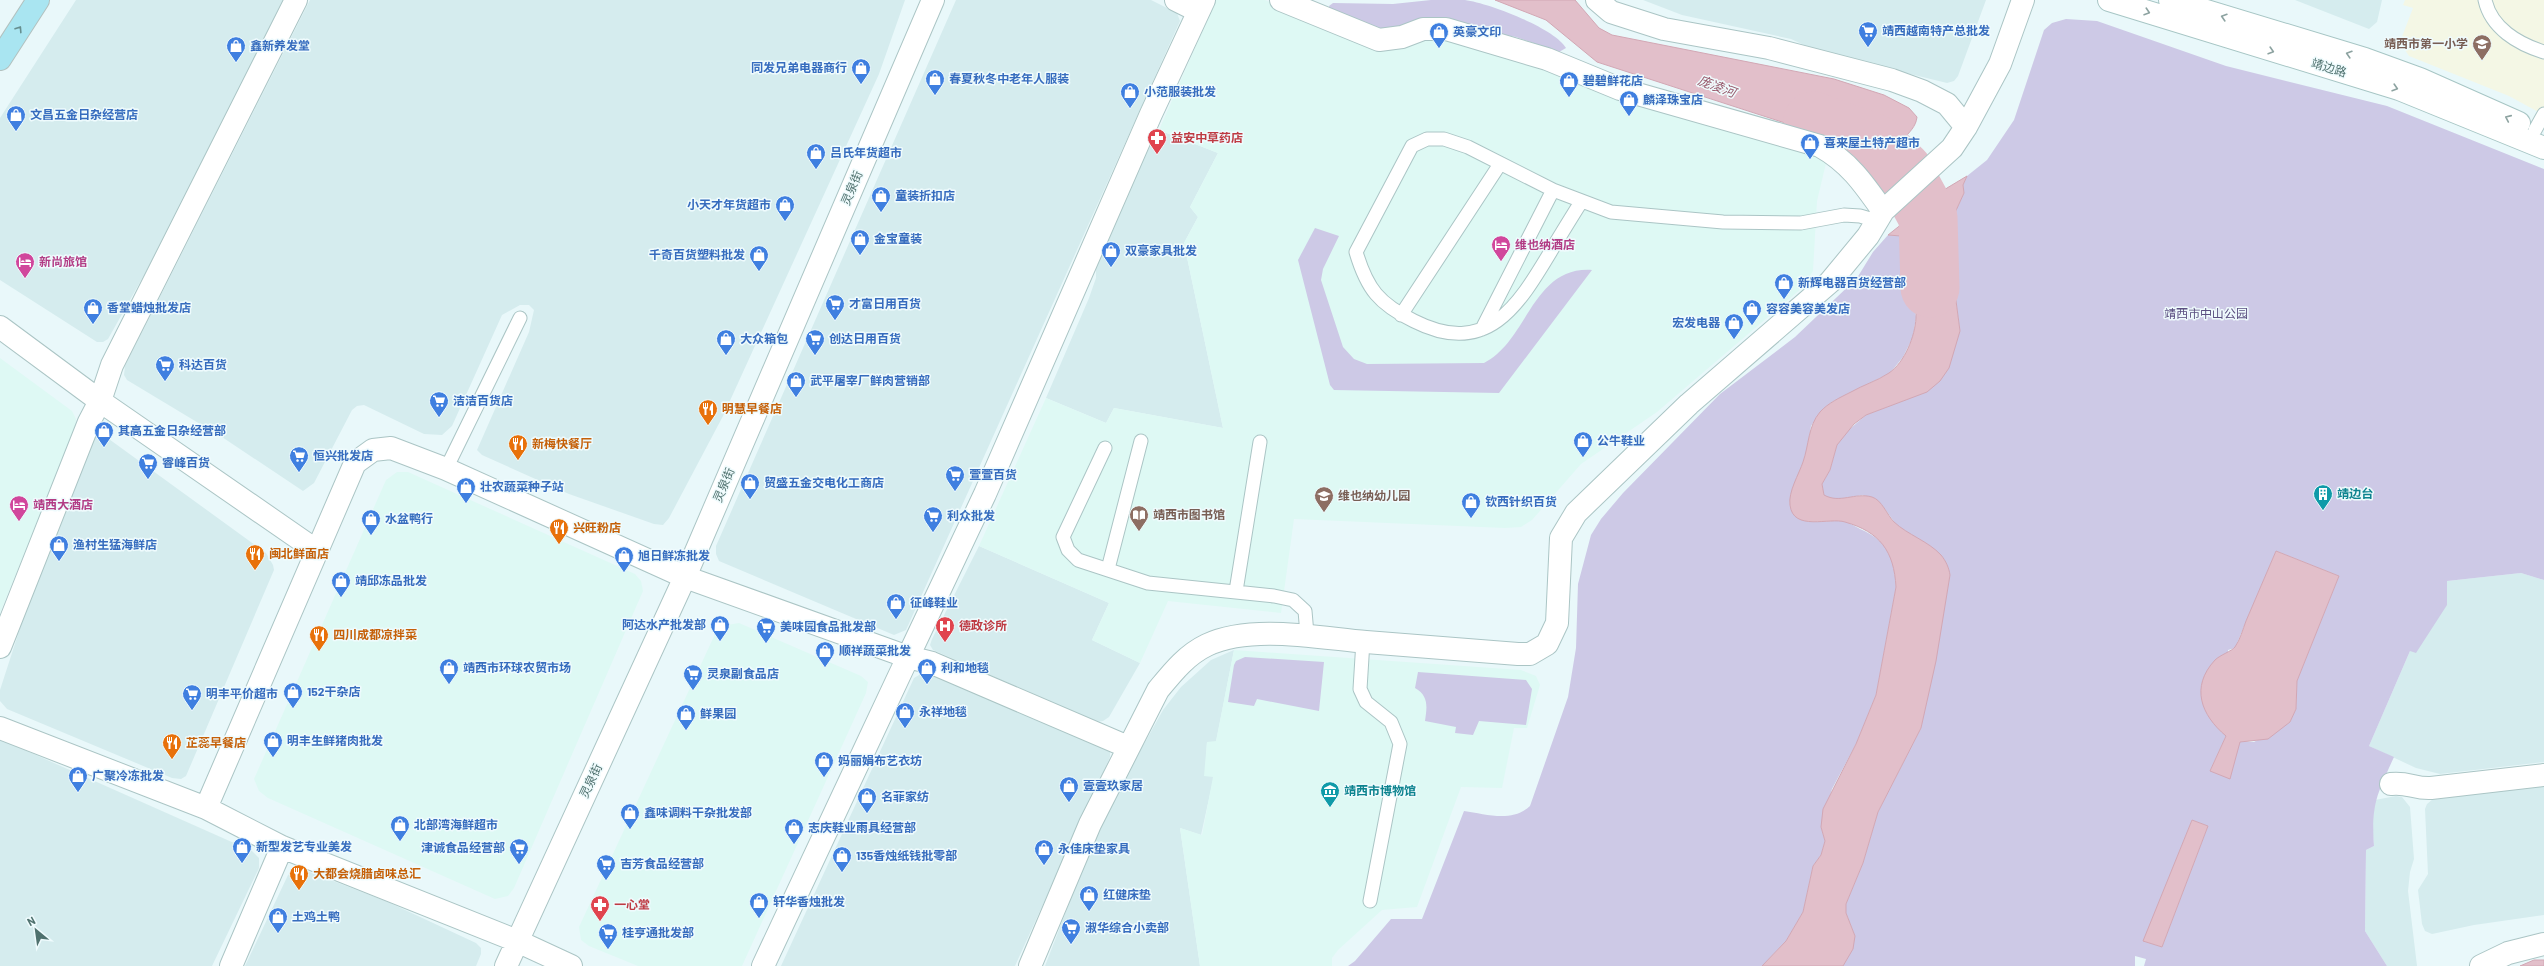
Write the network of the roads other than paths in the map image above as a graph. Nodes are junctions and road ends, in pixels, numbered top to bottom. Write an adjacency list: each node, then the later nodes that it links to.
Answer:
1 (38, 0): 13 (main road, one-way to 1)
2 (296, 0): 24 (street)
3 (933, 0): 31 (street, 灵泉街)
4 (1176, 0): 11 (street)
5 (1281, 0): 19 (street)
6 (1598, 0): 14 (street)
7 (2023, 0): 14 (street)
8 (2109, 0): 15 (street, 靖边路, one-way to 15)
9 (2170, 0): 15 (street, 靖边路, one-way to 9)
10 (2485, 0): 12 (lane)
11 (1201, 5): 36 (street)
12 (2544, 52)
13 (0, 59)
14 (1966, 127): 19 (street)
15 (2542, 131)
16 (1500, 164): 17 (lane); 20 (lane); 20 (lane)
17 (1553, 190): 18 (lane); 23 (lane)
18 (1581, 202): 19 (lane); 23 (lane)
19 (1884, 212): 34 (street)
20 (1401, 315): 23 (lane)
21 (520, 318): 28 (lane)
22 (0, 327): 24 (street)
23 (1482, 329)
24 (100, 401): 29 (street); 35 (street)
25 (1141, 441): 30 (lane)
26 (1260, 442): 32 (lane)
27 (1105, 448): 30 (lane)
28 (446, 469): 29 (street); 31 (street)
29 (317, 551): 41 (street)
30 (1108, 569): 32 (lane)
31 (685, 577): 36 (street); 44 (street, 灵泉街)
32 (1236, 591): 33 (lane)
33 (1307, 634): 34 (street); 38 (street)
34 (1363, 641): 43 (lane)
35 (0, 648)
36 (908, 657): 38 (street); 49 (street)
37 (0, 728): 41 (street)
38 (1128, 747): 50 (street)
39 (2544, 774): 40 (street)
40 (2391, 784)
41 (206, 808): 42 (street)
42 (282, 847): 44 (street); 46 (street)
43 (1370, 901)
44 (517, 941): 47 (street, 灵泉街); 48 (street)
45 (2544, 944): 51 (street)
46 (230, 966)
47 (506, 966)
48 (571, 966)
49 (763, 966)
50 (1030, 966)
51 (2481, 966)

